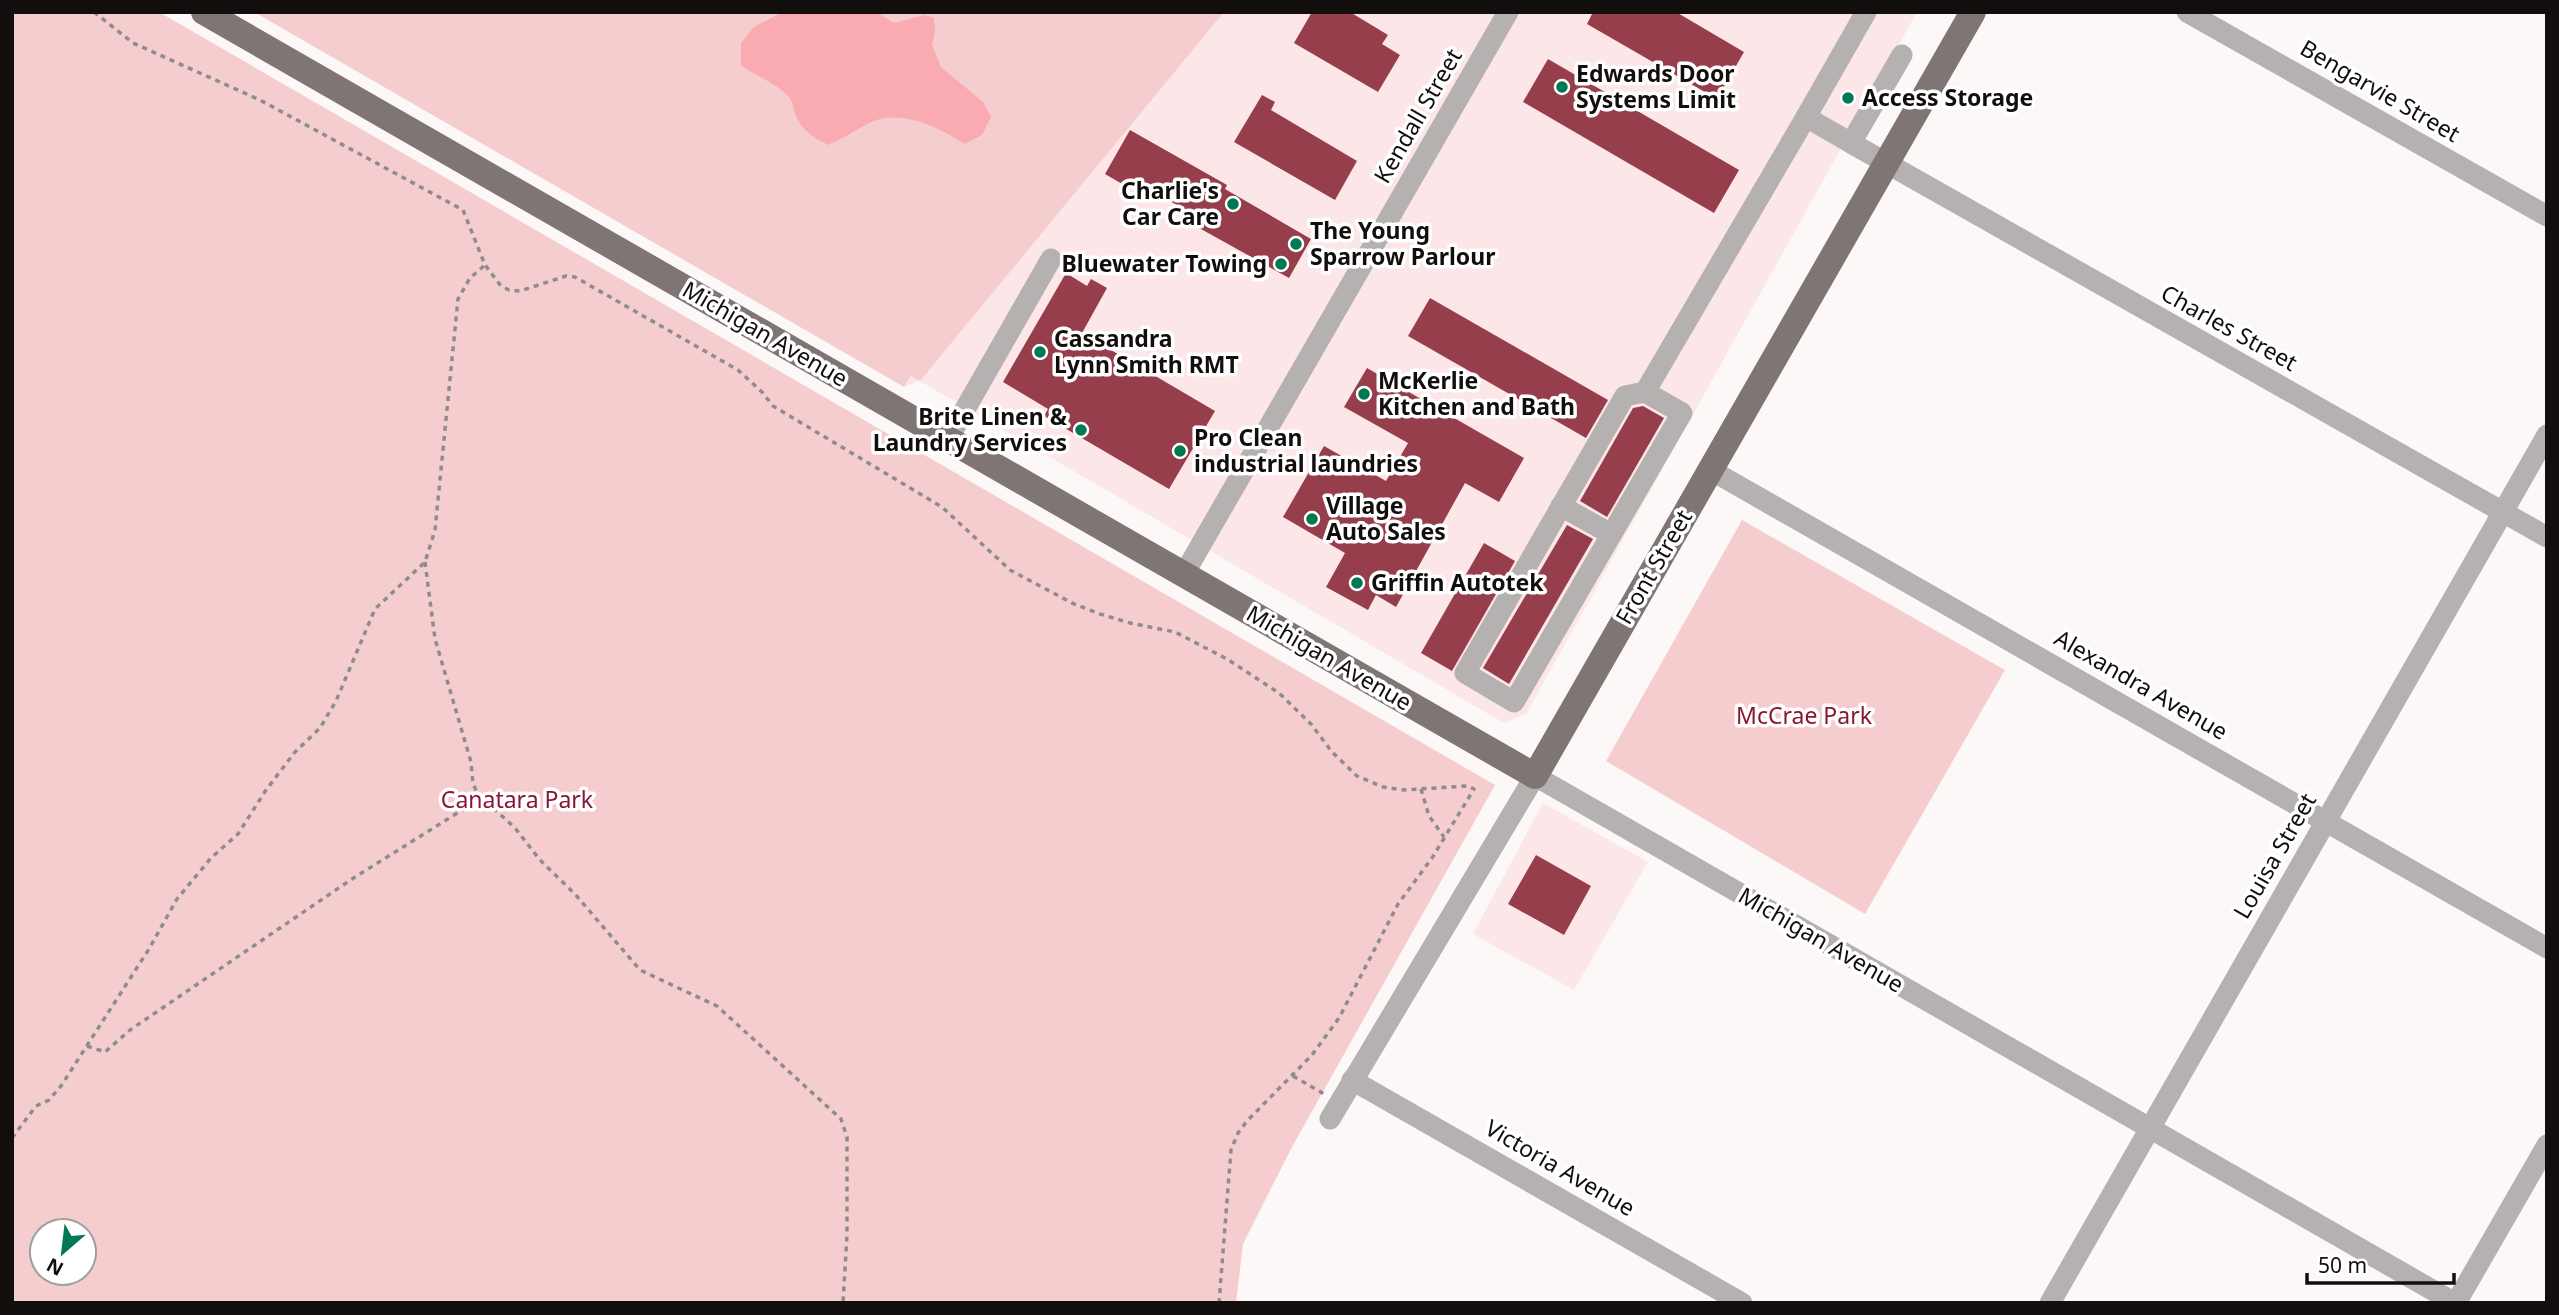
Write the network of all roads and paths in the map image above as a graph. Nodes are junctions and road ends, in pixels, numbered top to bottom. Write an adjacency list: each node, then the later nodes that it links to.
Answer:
1 (94, 12): 13 (path)
2 (204, 12): 16 (main road, Michigan Avenue)
3 (1508, 12): 23 (street, Kendall Street)
4 (1866, 12): 8 (street)
5 (1973, 12): 10 (main road, Front Street)
6 (2187, 12): 11 (street, Bengarvie Street)
7 (1902, 55): 9 (street)
8 (1805, 117): 9 (street, Charles Street); 14 (street)
9 (1851, 142): 10 (street, Charles Street)
10 (1885, 164): 17 (main road, Front Street); 19 (street, Charles Street)
11 (2547, 216)
12 (1051, 259): 16 (street)
13 (485, 265): 22 (path); 25 (path)
14 (1645, 392): 18 (street); 20 (street)
15 (2547, 435): 19 (street, Louisa Street)
16 (948, 439): 23 (main road, Michigan Avenue)
17 (1709, 469): 24 (main road, Front Street); 27 (street, Alexandra Avenue)
18 (1561, 506): 20 (street); 20 (street)
19 (2503, 512): 21 (street, Charles Street); 27 (street, Louisa Street)
20 (1611, 534)
21 (2547, 537)
22 (425, 562): 26 (path); 30 (path)
23 (1184, 574): 24 (main road, Michigan Avenue)
24 (1535, 776): 32 (street, Front Street); 35 (street, Michigan Avenue)
25 (1421, 789): 28 (path); 28 (path)
26 (486, 799): 30 (path); 38 (path)
27 (2326, 820): 29 (street, Alexandra Avenue); 35 (street, Louisa Street)
28 (1444, 837): 31 (path)
29 (2547, 948)
30 (87, 1046): 36 (path)
31 (1293, 1076): 33 (path); 39 (path)
32 (1352, 1080): 34 (street, Front Street); 40 (street, Victoria Avenue)
33 (1324, 1094)
34 (1329, 1119)
35 (2149, 1128): 41 (street, Louisa Street); 42 (street, Michigan Avenue)
36 (12, 1138)
37 (2547, 1145): 42 (street)
38 (844, 1303)
39 (1219, 1303)
40 (1742, 1303)
41 (2050, 1303)
42 (2456, 1303)

